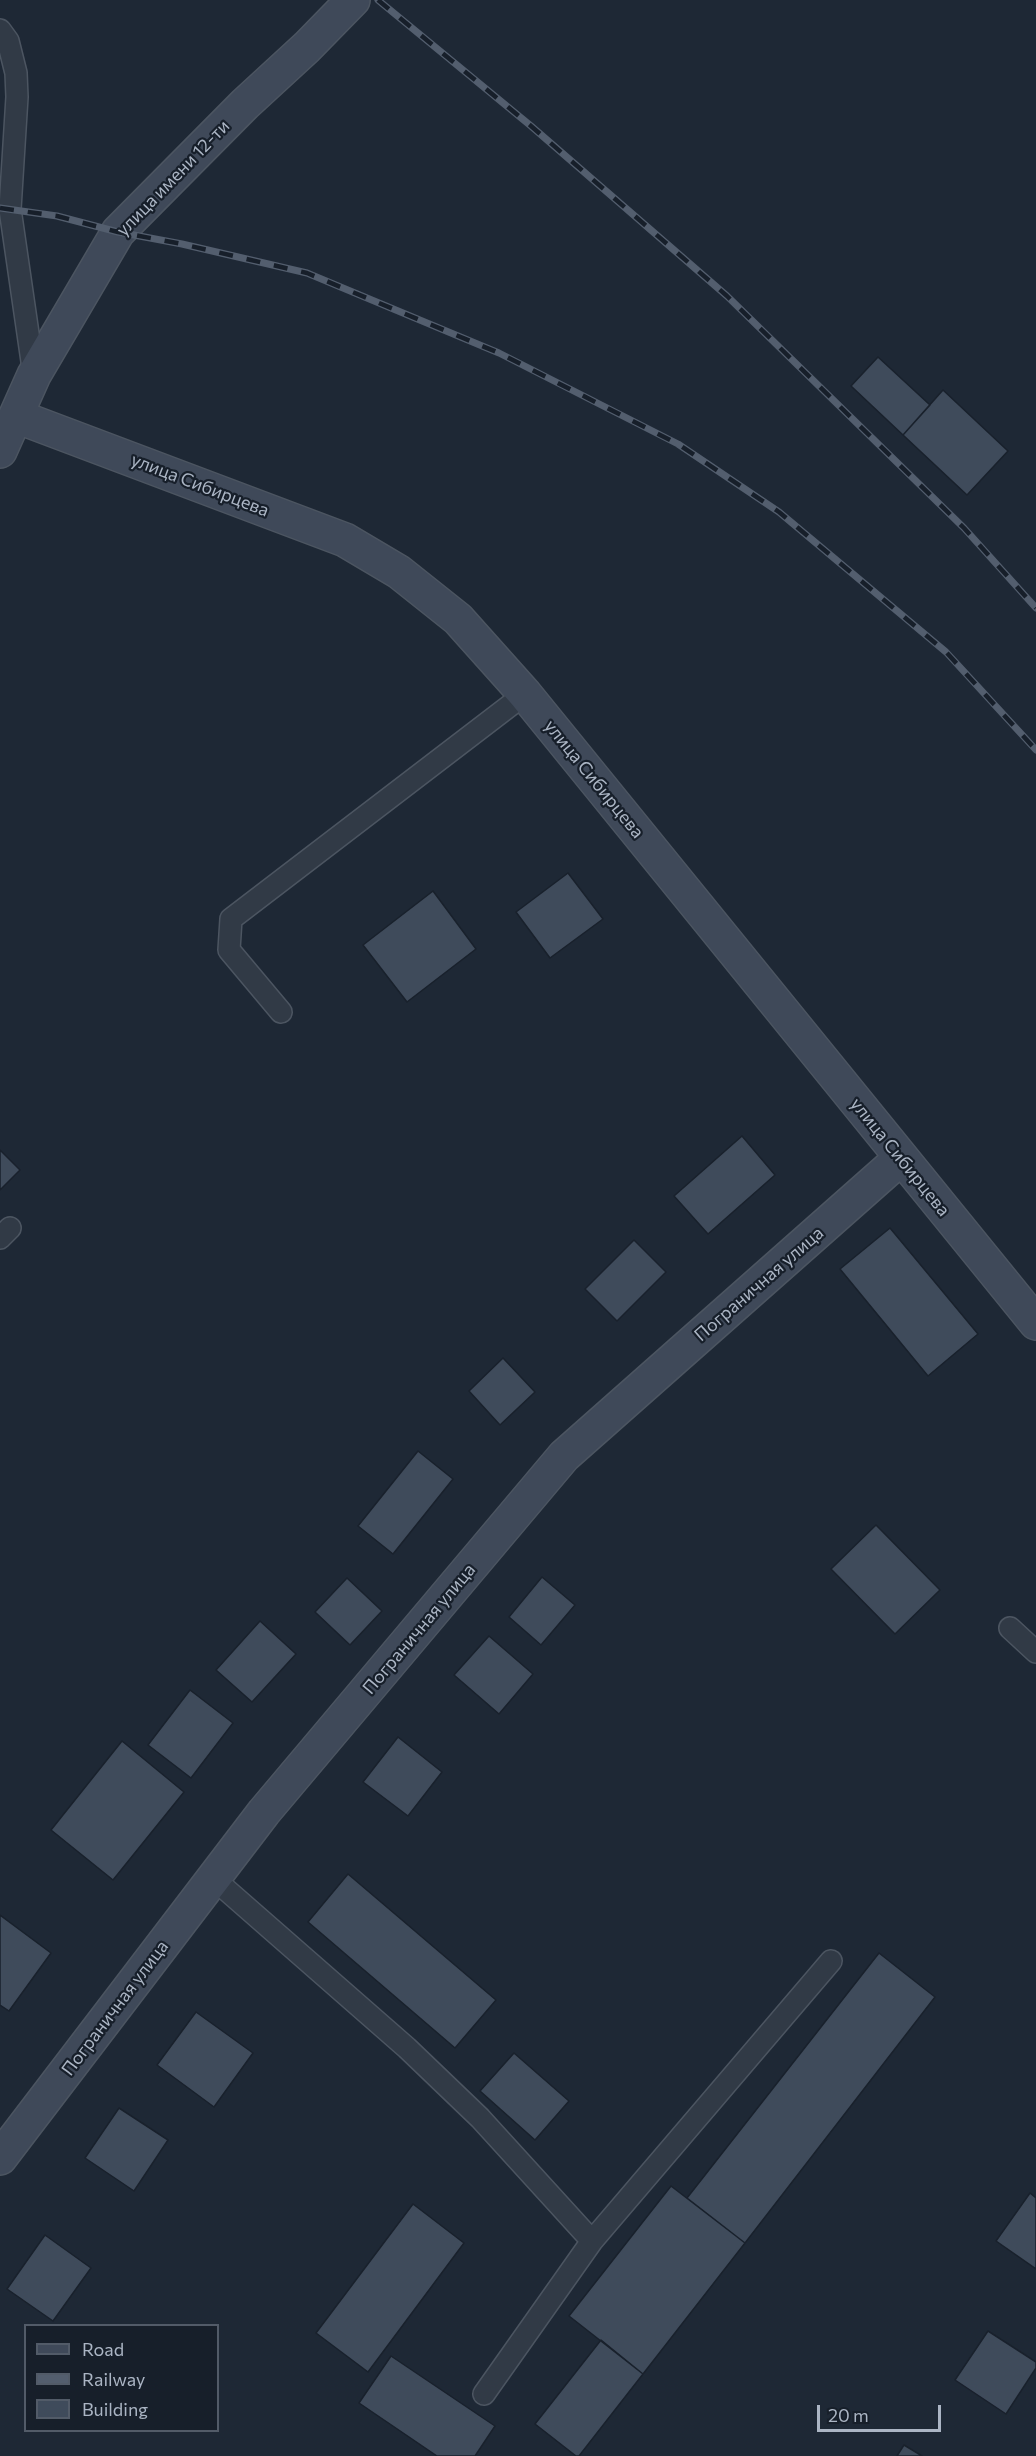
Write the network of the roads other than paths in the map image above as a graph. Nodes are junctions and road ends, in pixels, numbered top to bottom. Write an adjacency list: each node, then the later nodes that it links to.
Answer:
1 (353, 0): 3 (street, улица имени 12-ти)
2 (0, 30): 3 (lane)
3 (34, 375): 4 (street, улица имени 12-ти)
4 (16, 416): 5 (street, улица имени 12-ти); 6 (street, улица Сибирцева)
5 (0, 451)
6 (525, 694): 7 (lane); 8 (street, улица Сибирцева)
7 (281, 1012)
8 (901, 1158): 9 (street, улица Сибирцева); 12 (street, Пограничная улица)
9 (1036, 1323)
10 (1010, 1628): 11 (lane)
11 (1036, 1652)
12 (214, 1879): 14 (street, Пограничная улица); 15 (lane)
13 (831, 1961): 15 (lane)
14 (0, 2158)
15 (592, 2241): 16 (lane)
16 (484, 2394)

